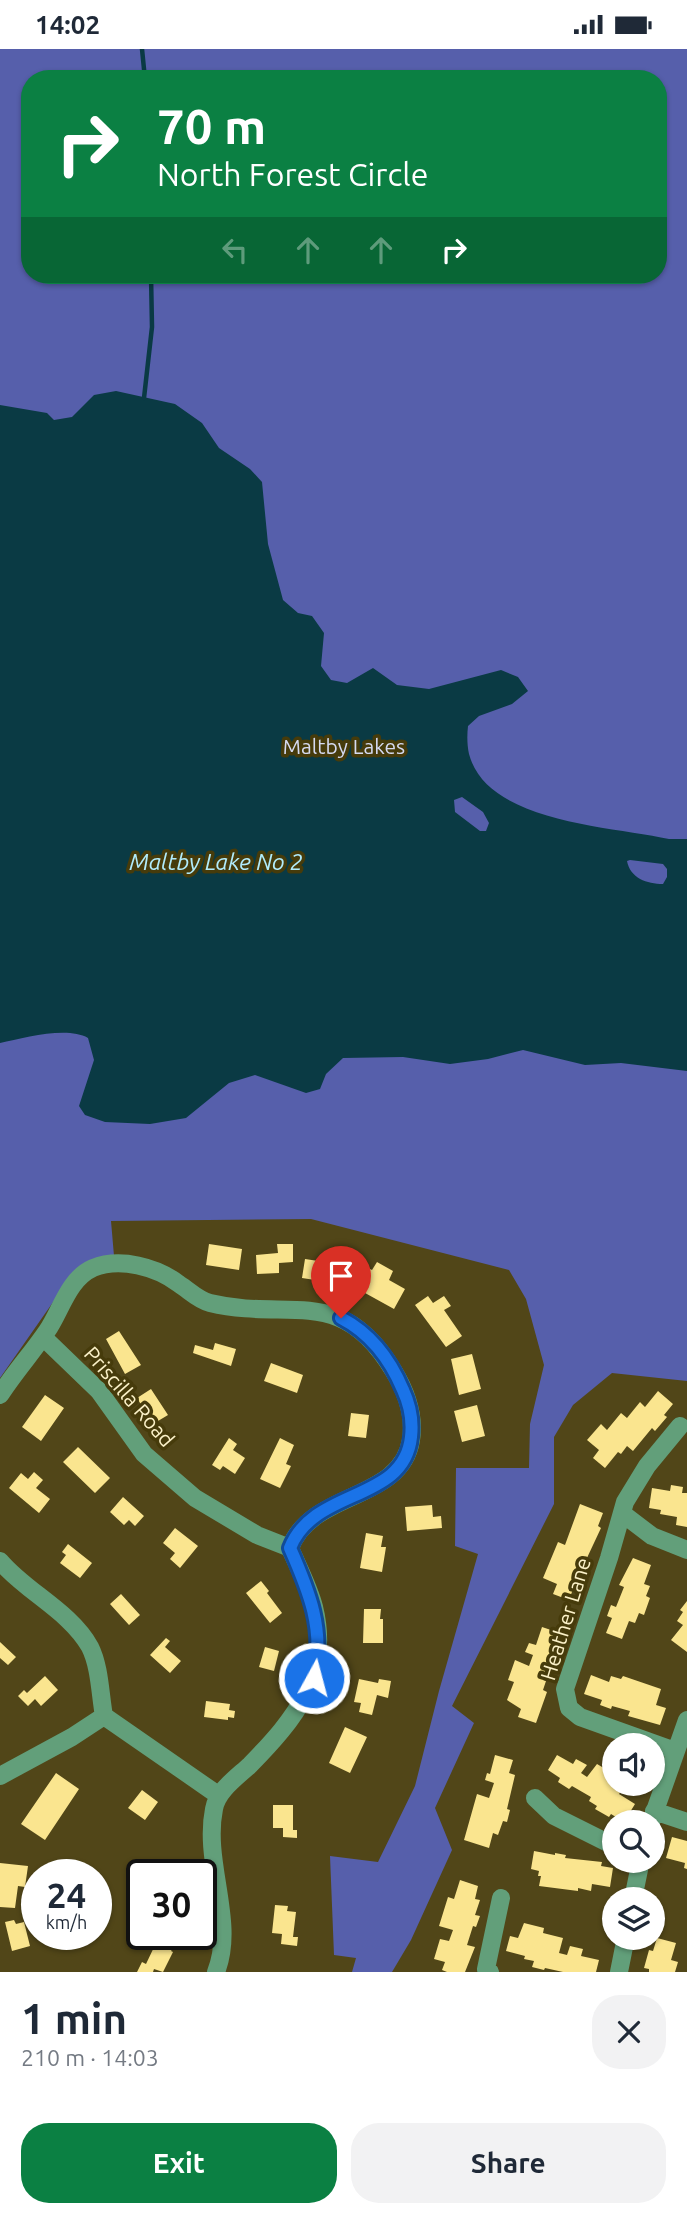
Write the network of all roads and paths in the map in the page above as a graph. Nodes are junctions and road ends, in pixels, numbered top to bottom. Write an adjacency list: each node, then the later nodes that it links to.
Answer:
1 (43, 1337): 2 (street); 5 (street, Priscilla Road); 5 (street)
2 (0, 1395)
3 (680, 1426): 4 (street, Heather Lane)
4 (623, 1514): 6 (street); 10 (street, Heather Lane)
5 (290, 1548): 12 (street)
6 (687, 1550)
7 (0, 1561): 8 (street)
8 (104, 1716): 11 (street); 12 (street)
9 (685, 1728): 10 (street)
10 (675, 1751): 14 (street)
11 (0, 1776)
12 (218, 1795): 20 (street)
13 (535, 1798): 17 (street)
14 (654, 1810)
15 (665, 1818): 16 (street)
16 (687, 1822)
17 (602, 1840)
18 (501, 1898): 21 (street)
19 (623, 1950): 22 (street)
20 (216, 1972)
21 (490, 1972)
22 (619, 1972)

